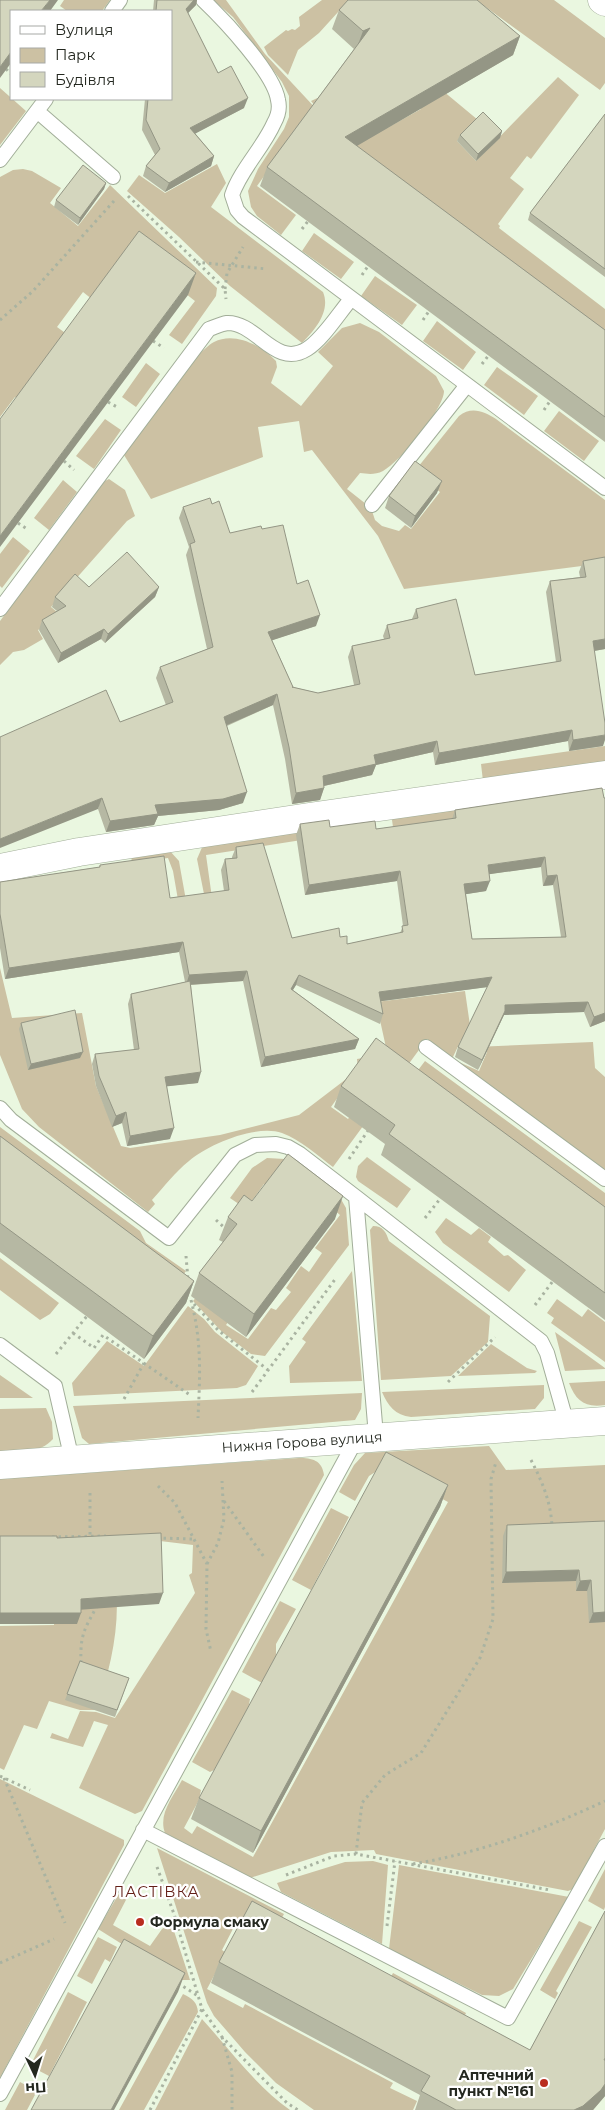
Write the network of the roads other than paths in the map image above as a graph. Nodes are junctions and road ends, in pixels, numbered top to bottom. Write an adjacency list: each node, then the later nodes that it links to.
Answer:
1 (203, 0): 6 (lane)
2 (45, 100): 3 (lane)
3 (38, 110): 4 (lane); 5 (lane)
4 (0, 160)
5 (112, 176)
6 (351, 299): 7 (lane); 10 (lane)
7 (467, 386): 8 (lane); 9 (lane)
8 (605, 488)
9 (372, 506)
10 (0, 609)
11 (605, 775): 12 (street)
12 (0, 868)
13 (426, 1047): 15 (lane)
14 (0, 1108): 16 (lane)
15 (605, 1179)
16 (356, 1197): 19 (lane); 20 (lane)
17 (0, 1345): 21 (lane)
18 (605, 1420): 19 (street, Нижня Горова вулиця)
19 (567, 1424): 20 (street, Нижня Горова вулиця)
20 (367, 1437): 21 (street, Нижня Горова вулиця); 23 (lane)
21 (81, 1460): 22 (street, Нижня Горова вулиця)
22 (0, 1465)
23 (143, 1830): 24 (lane); 25 (lane)
24 (605, 1846)
25 (0, 2094)

